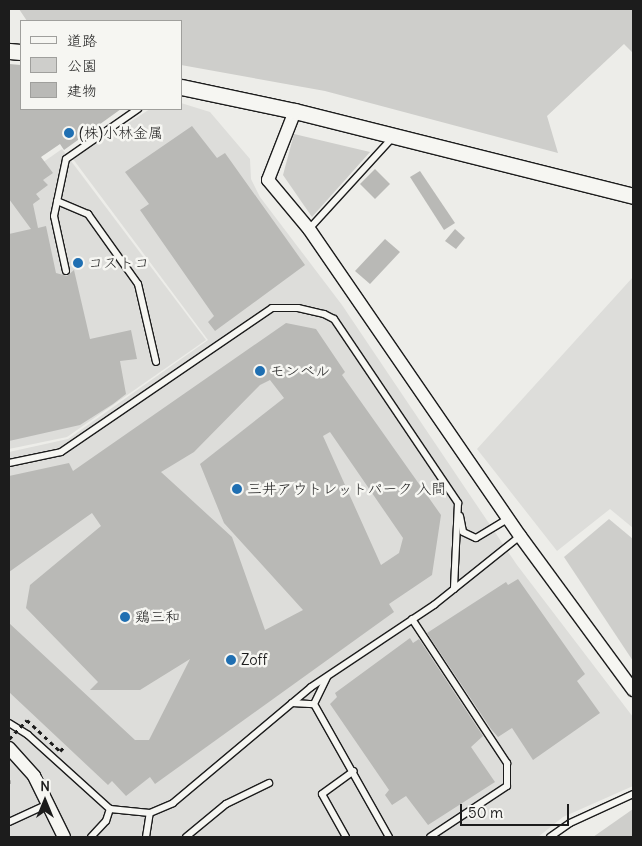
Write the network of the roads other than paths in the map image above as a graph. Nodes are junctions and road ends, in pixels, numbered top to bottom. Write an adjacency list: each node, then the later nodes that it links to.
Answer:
1 (182, 87): 3 (street)
2 (137, 110): 6 (lane)
3 (295, 111): 4 (street); 7 (street)
4 (392, 138): 5 (street); 7 (lane)
5 (633, 196)
6 (57, 201): 8 (lane); 9 (lane)
7 (309, 228): 12 (street)
8 (66, 271)
9 (156, 362)
10 (9, 464): 11 (lane)
11 (458, 503): 12 (lane); 14 (lane)
12 (508, 519): 13 (street)
13 (520, 536): 14 (lane); 17 (street)
14 (454, 589): 15 (lane)
15 (412, 619): 16 (lane); 35 (lane)
16 (328, 676): 18 (lane); 19 (lane)
17 (633, 690)
18 (292, 703): 19 (lane); 27 (lane)
19 (314, 704): 22 (lane)
20 (9, 723): 26 (lane)
21 (9, 748): 25 (street)
22 (354, 771): 33 (lane); 34 (lane)
23 (269, 783): 32 (lane)
24 (633, 794): 36 (lane)
25 (48, 804): 28 (lane); 29 (street)
26 (110, 809): 27 (lane); 30 (lane)
27 (150, 813): 31 (lane)
28 (9, 822)
29 (64, 837)
30 (91, 837)
31 (146, 837)
32 (186, 837)
33 (346, 837)
34 (389, 837)
35 (430, 837)
36 (550, 837)

